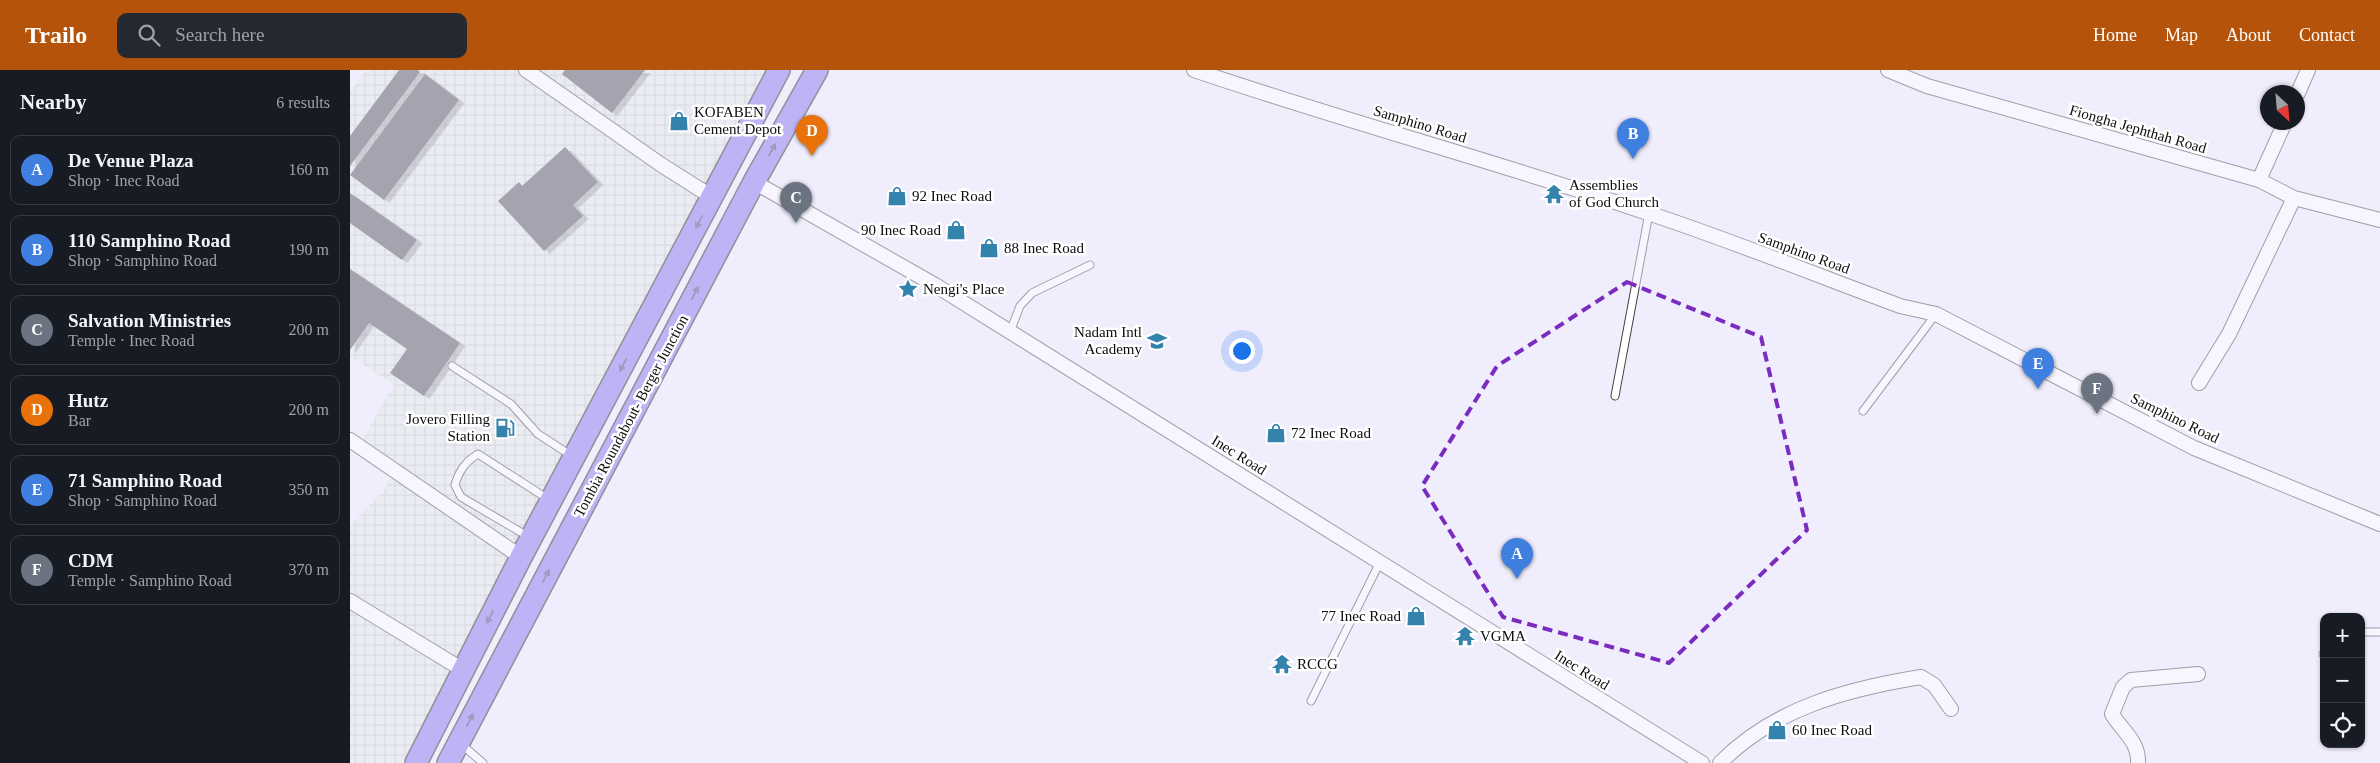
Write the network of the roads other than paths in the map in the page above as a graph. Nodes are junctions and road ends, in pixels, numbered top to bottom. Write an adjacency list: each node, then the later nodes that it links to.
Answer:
1 (526, 70): 11 (street)
2 (779, 70): 11 (main road, Tombia Roundabout- Berger Junction)
3 (817, 70): 10 (main road, Tombia Roundabout- Berger Junction, one-way to 3)
4 (1194, 70): 13 (street, Samphino Road)
5 (1888, 70): 9 (street, Fiongha Jephthah Road)
6 (2308, 70): 7 (street)
7 (2301, 85)
8 (2281, 130): 9 (street)
9 (2259, 180): 12 (street, Fiongha Jephthah Road)
10 (754, 182): 17 (street, Inec Road); 35 (main road, Tombia Roundabout- Berger Junction, one-way to 10)
11 (712, 197): 23 (main road, Tombia Roundabout- Berger Junction, one-way to 23)
12 (2294, 198): 14 (street, Fiongha Jephthah Road); 19 (street)
13 (1649, 213): 16 (street, Samphino Road); 20 (lane)
14 (2380, 220)
15 (1090, 265): 17 (lane)
16 (1936, 314): 21 (lane); 25 (street, Samphino Road)
17 (1010, 332): 27 (street, Inec Road)
18 (452, 366): 23 (lane)
19 (2199, 383)
20 (1615, 396)
21 (1863, 411)
22 (350, 440): 26 (street)
23 (574, 458): 24 (main road, Tombia Roundabout- Berger Junction)
24 (550, 501): 26 (main road, Tombia Roundabout- Berger Junction); 26 (lane)
25 (2380, 524)
26 (526, 548): 31 (main road, Tombia Roundabout- Berger Junction, one-way to 31)
27 (1380, 562): 33 (lane); 39 (street, Inec Road)
28 (350, 600): 31 (street)
29 (2365, 632): 30 (lane)
30 (2380, 632)
31 (463, 670): 36 (main road, Tombia Roundabout- Berger Junction)
32 (2198, 674): 41 (street)
33 (1310, 701)
34 (1951, 709): 40 (street)
35 (458, 742): 37 (main road, Tombia Roundabout- Berger Junction); 38 (lane)
36 (416, 763)
37 (448, 763)
38 (483, 763)
39 (1702, 763)
40 (1720, 763)
41 (2138, 763)

